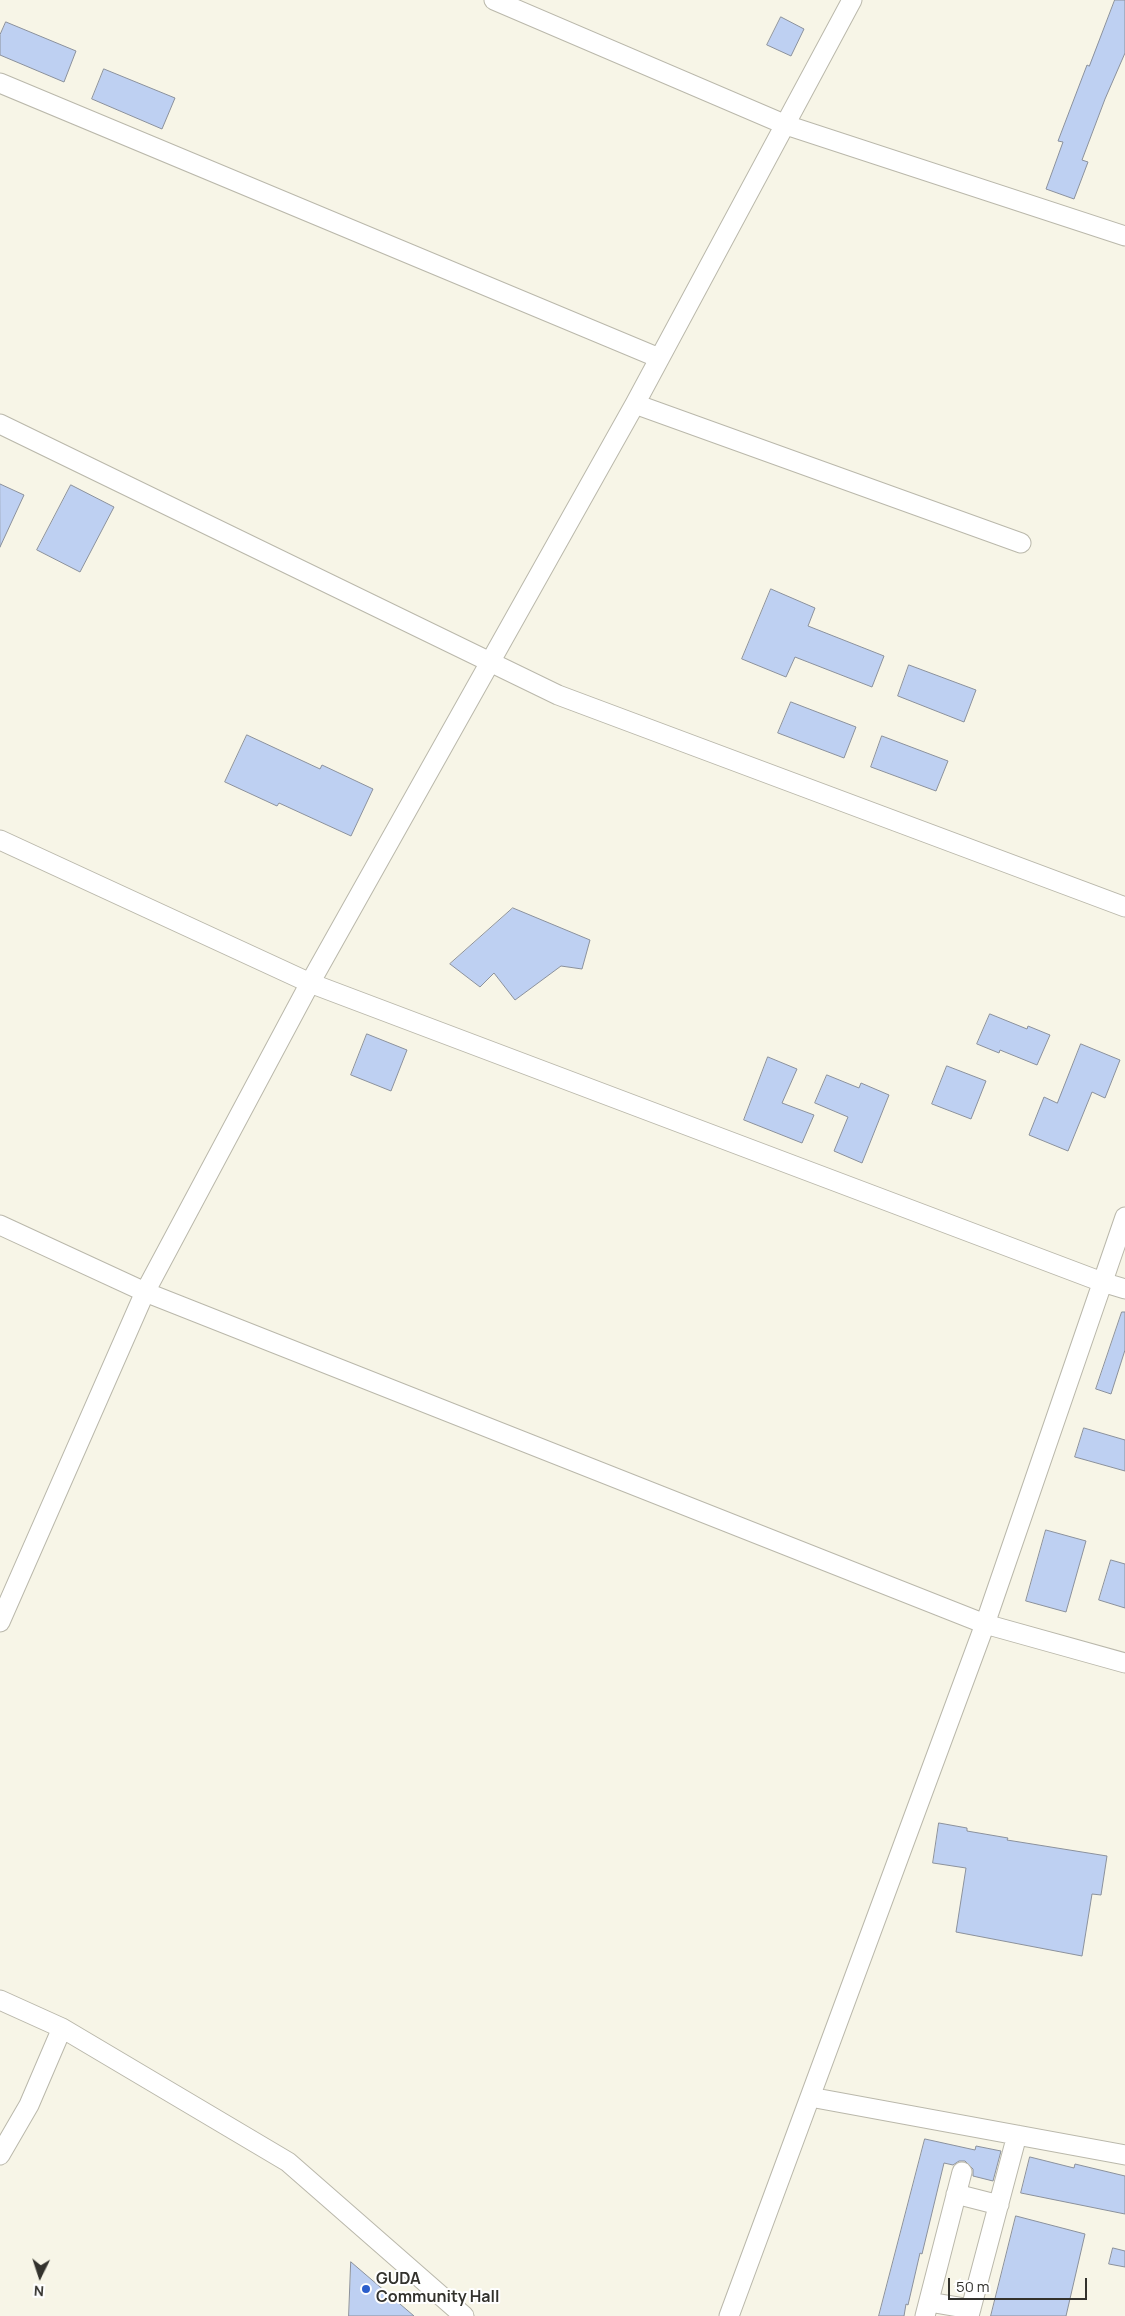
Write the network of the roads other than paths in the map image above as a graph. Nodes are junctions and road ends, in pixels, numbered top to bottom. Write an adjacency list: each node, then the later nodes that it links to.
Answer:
1 (494, 0): 4 (street)
2 (852, 0): 4 (street)
3 (0, 83): 6 (street)
4 (786, 126): 5 (street); 6 (street)
5 (1125, 236)
6 (659, 358): 7 (street)
7 (635, 404): 9 (street); 10 (street)
8 (0, 424): 10 (street)
9 (1021, 543)
10 (491, 663): 12 (street); 13 (street)
11 (0, 840): 13 (street)
12 (1125, 907)
13 (310, 983): 16 (street); 18 (street)
14 (1125, 1217): 16 (street)
15 (0, 1225): 18 (street)
16 (1102, 1282): 17 (street); 20 (street)
17 (1125, 1289)
18 (145, 1292): 19 (street); 20 (street)
19 (0, 1622)
20 (985, 1624): 21 (street); 24 (street)
21 (1125, 1663)
22 (0, 2000): 23 (street)
23 (62, 2028): 26 (street); 33 (street)
24 (810, 2097): 25 (street); 34 (street)
25 (1017, 2135): 27 (street); 30 (street)
26 (0, 2155)
27 (1125, 2156)
28 (962, 2172): 29 (street)
29 (956, 2194): 30 (street); 31 (street)
30 (999, 2205): 32 (street)
31 (927, 2309): 32 (street)
32 (970, 2313)
33 (464, 2316)
34 (729, 2316)

